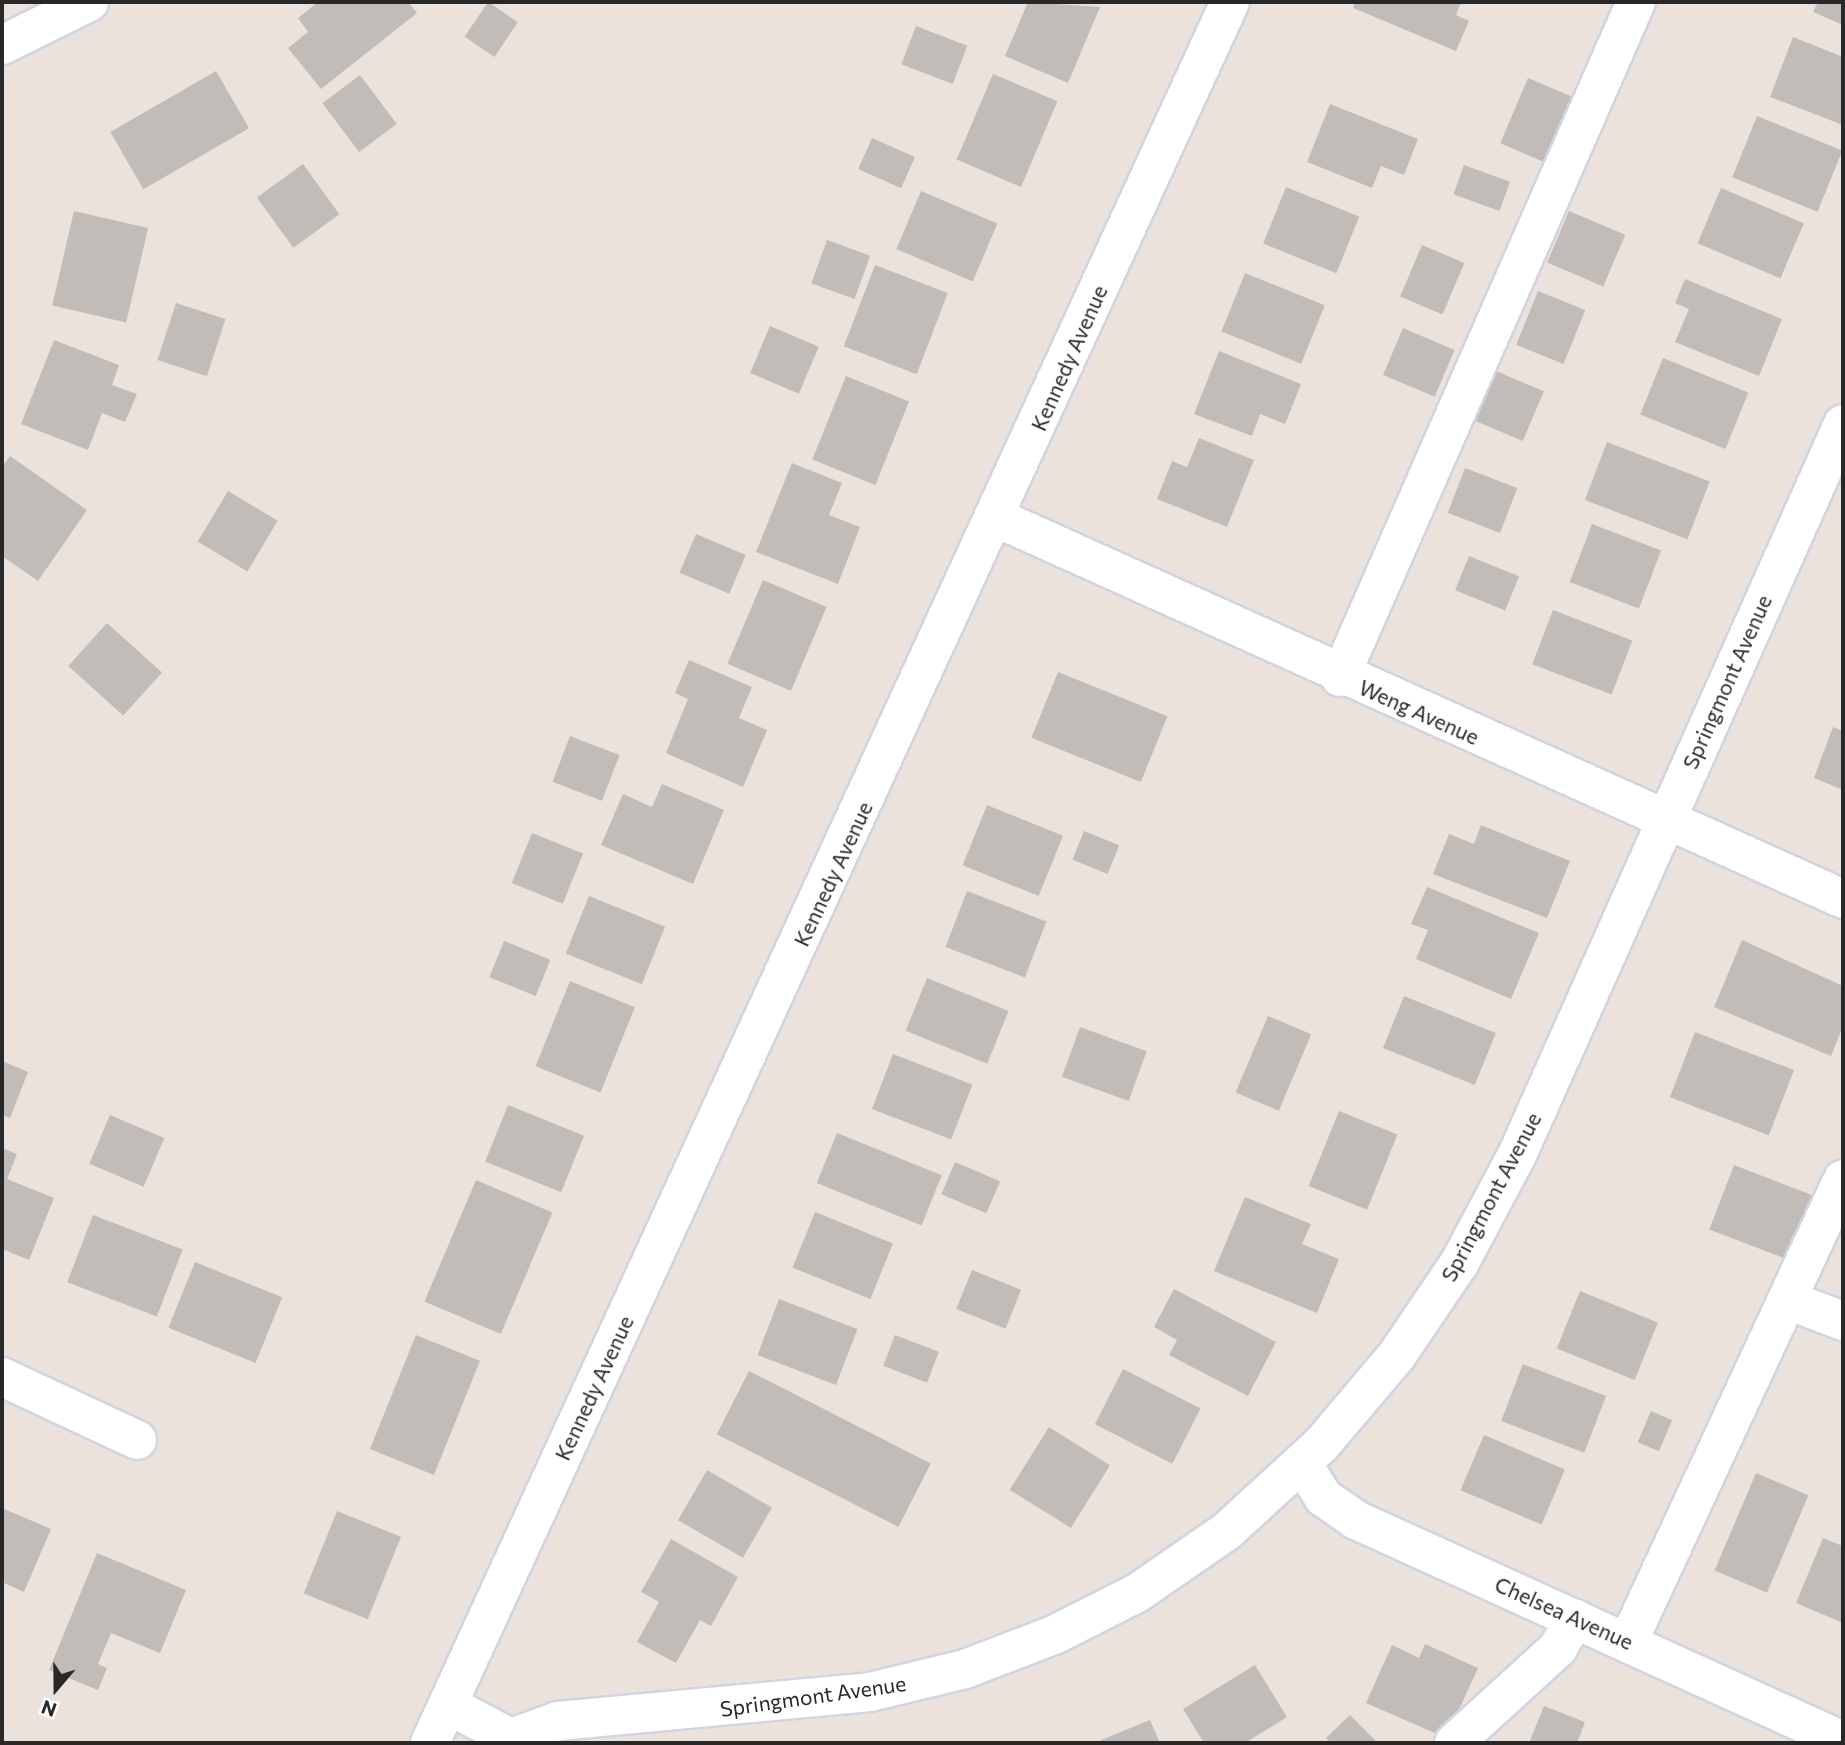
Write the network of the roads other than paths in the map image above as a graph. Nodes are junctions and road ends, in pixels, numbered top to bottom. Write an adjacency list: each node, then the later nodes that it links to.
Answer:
1 (89, 2): 4 (street)
2 (1230, 2): 6 (street, Kennedy Avenue)
3 (1636, 2): 7 (street)
4 (2, 45)
5 (1843, 424): 8 (street, Springmont Avenue)
6 (997, 518): 7 (street, Weng Avenue); 18 (street, Kennedy Avenue)
7 (1340, 677): 8 (street, Weng Avenue)
8 (1665, 820): 9 (street, Weng Avenue); 15 (street, Springmont Avenue)
9 (1843, 899)
10 (1843, 1179): 11 (street)
11 (1790, 1301): 12 (street); 17 (street)
12 (1843, 1321)
13 (2, 1377): 14 (street)
14 (137, 1440)
15 (1302, 1463): 16 (street, Chelsea Avenue); 19 (street, Springmont Avenue)
16 (1575, 1618): 17 (street, Chelsea Avenue); 22 (street)
17 (1629, 1642): 20 (street, Chelsea Avenue)
18 (448, 1705): 19 (street); 21 (street, Kennedy Avenue)
19 (517, 1740)
20 (1843, 1741)
21 (430, 1743)
22 (1454, 1743)

